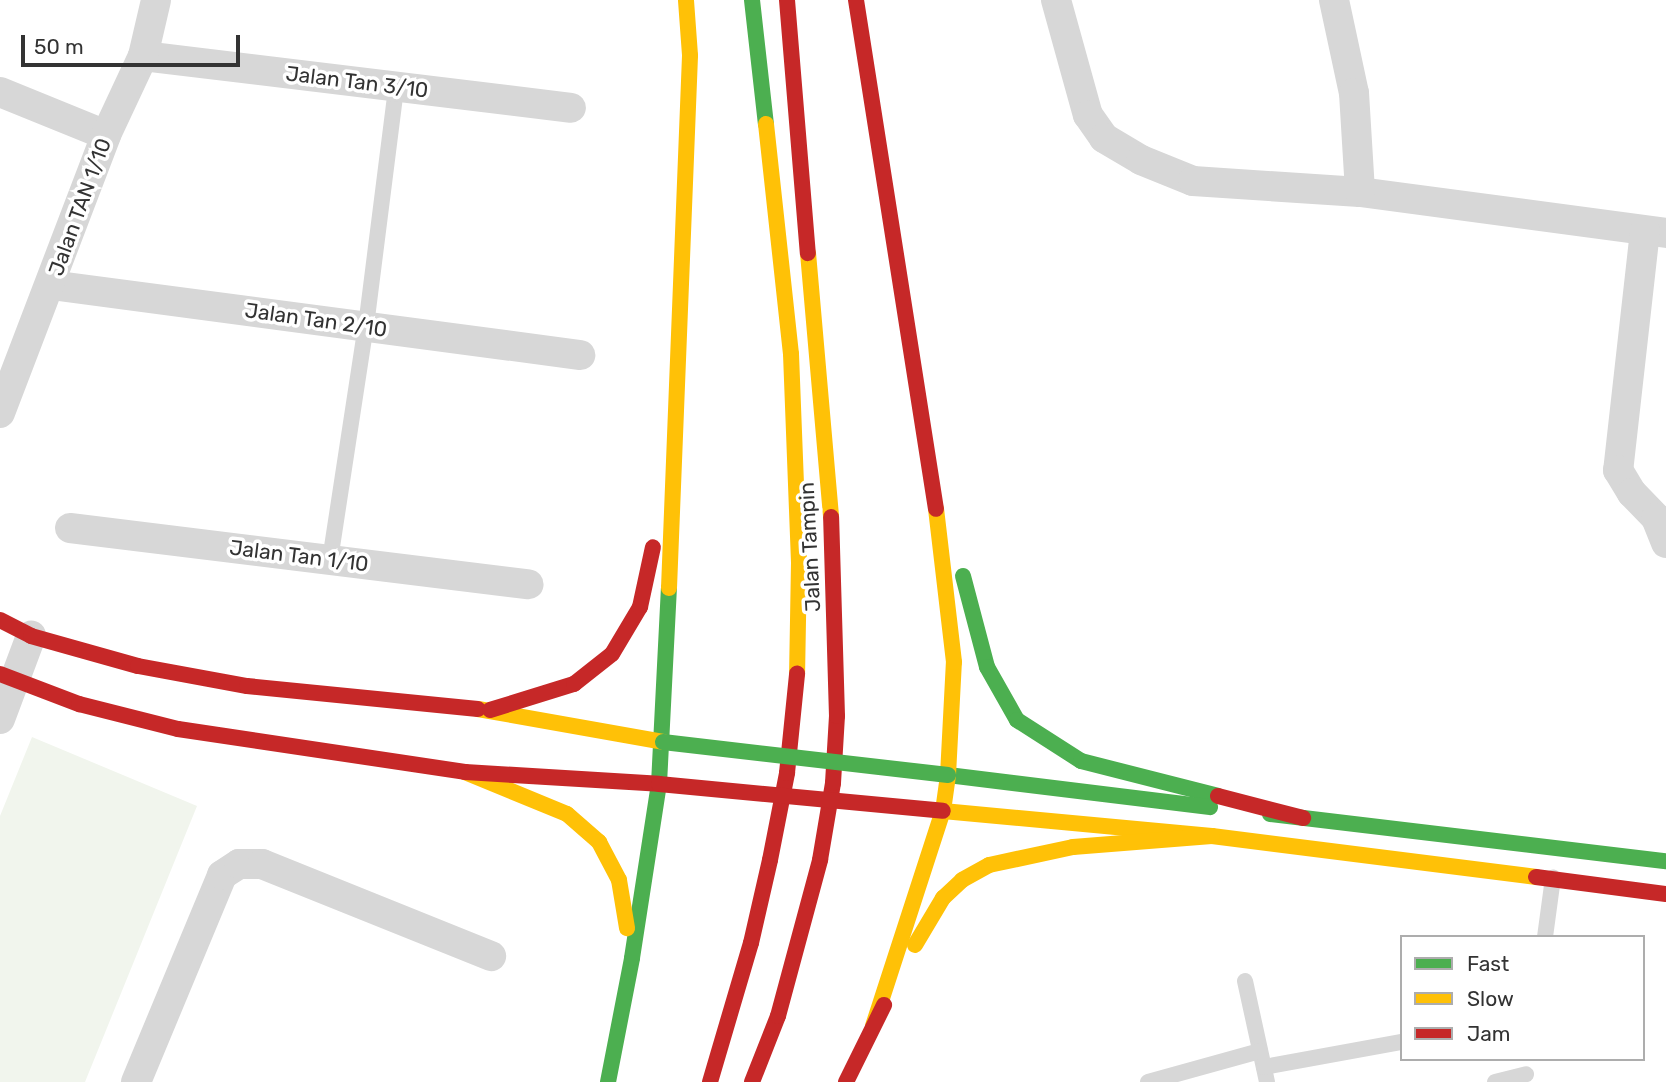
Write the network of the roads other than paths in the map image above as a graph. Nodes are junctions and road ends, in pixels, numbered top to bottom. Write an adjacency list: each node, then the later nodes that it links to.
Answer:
1 (156, 0): 8 (street, Jalan TAN 1/10)
2 (686, 0): 19 (main road)
3 (752, 0): 51 (main road, Jalan Tampin)
4 (787, 0): 52 (main road, Jalan Tampin)
5 (856, 0): 20 (main road)
6 (1056, 0): 13 (street)
7 (1334, 0): 13 (street)
8 (143, 56): 9 (street, Jalan Tan 3/10); 12 (street, Jalan TAN 1/10)
9 (396, 87): 11 (street, Jalan Tan 3/10); 16 (lane)
10 (0, 92): 12 (street)
11 (571, 108)
12 (106, 135): 15 (street, Jalan TAN 1/10)
13 (1360, 192): 14 (street)
14 (1655, 232): 21 (street)
15 (51, 285): 16 (street, Jalan Tan 2/10); 18 (street, Jalan TAN 1/10)
16 (366, 326): 17 (street, Jalan Tan 2/10); 23 (lane)
17 (580, 355)
18 (0, 413)
19 (677, 430): 28 (main road); 30 (main road)
20 (929, 453): 32 (main road); 35 (main road)
21 (1663, 527)
22 (70, 528): 23 (street, Jalan Tan 1/10)
23 (330, 560): 24 (street, Jalan Tan 1/10)
24 (529, 583)
25 (0, 620): 26 (main road)
26 (31, 636): 27 (street); 28 (main road)
27 (8, 677): 29 (street); 31 (main road)
28 (490, 710): 30 (main road)
29 (0, 719)
30 (663, 742): 32 (main road, bridge); 33 (main road)
31 (465, 772): 33 (main road); 43 (main road)
32 (948, 775): 34 (main road); 35 (main road)
33 (659, 784): 34 (main road, bridge); 43 (main road)
34 (943, 811): 36 (main road); 45 (main road)
35 (1303, 818): 37 (main road)
36 (1212, 836): 39 (main road); 45 (main road)
37 (1559, 849): 38 (main road); 39 (lane)
38 (1666, 862)
39 (1552, 881): 40 (main road); 41 (lane)
40 (1666, 894)
41 (1545, 935)
42 (491, 956): 49 (street)
43 (632, 958): 50 (main road)
44 (1245, 981): 47 (lane)
45 (873, 1026): 53 (main road)
46 (1400, 1042): 47 (lane)
47 (1264, 1067): 54 (lane)
48 (1526, 1072): 55 (lane)
49 (144, 1079)
50 (608, 1082)
51 (710, 1082)
52 (752, 1082)
53 (846, 1082)
54 (1148, 1082)
55 (1495, 1082)

